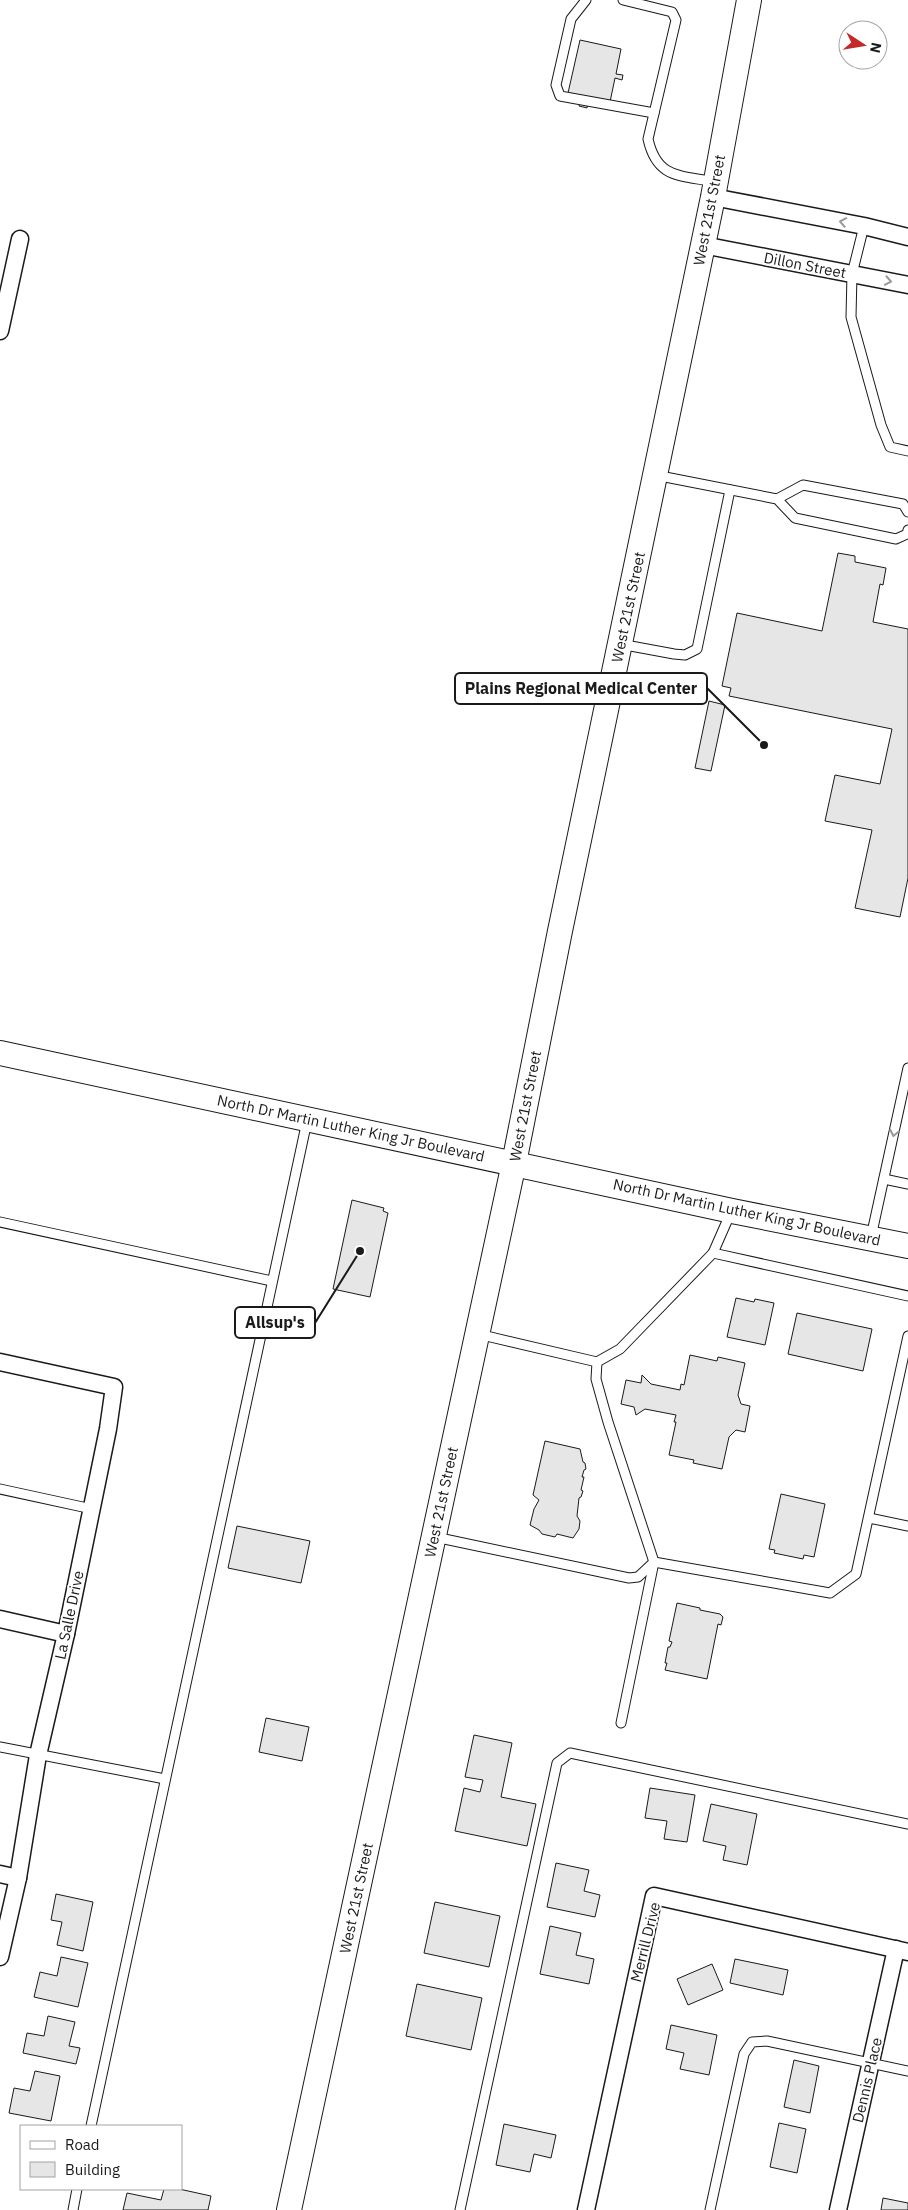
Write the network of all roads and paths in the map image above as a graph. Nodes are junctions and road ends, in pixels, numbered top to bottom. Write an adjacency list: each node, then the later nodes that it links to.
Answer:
1 (586, 0): 4 (lane)
2 (623, 0): 4 (lane)
3 (749, 0): 5 (main road, West 21st Street)
4 (654, 113): 5 (lane)
5 (714, 189): 6 (street, one-way to 5); 9 (main road, West 21st Street)
6 (864, 226): 7 (street); 10 (lane)
7 (908, 237)
8 (20, 239): 12 (street)
9 (702, 245): 10 (street, Dillon Street); 14 (main road, West 21st Street)
10 (852, 274): 11 (street, Dillon Street, one-way to 11); 13 (lane)
11 (908, 284)
12 (0, 331)
13 (908, 451)
14 (655, 475): 15 (lane); 19 (main road, West 21st Street)
15 (730, 490): 16 (lane); 19 (lane)
16 (777, 499): 17 (lane); 18 (lane)
17 (908, 512)
18 (908, 530)
19 (620, 644): 23 (main road, West 21st Street)
20 (0, 1053): 22 (main road, North Dr Martin Luther King Jr Boulevard)
21 (908, 1068): 24 (lane, one-way to 24)
22 (308, 1118): 23 (main road, North Dr Martin Luther King Jr Boulevard); 31 (lane)
23 (514, 1163): 26 (main road, North Dr Martin Luther King Jr Boulevard); 33 (main road, West 21st Street)
24 (884, 1180): 25 (lane); 28 (lane)
25 (908, 1184)
26 (732, 1211): 28 (main road, North Dr Martin Luther King Jr Boulevard); 30 (lane)
27 (0, 1222): 31 (lane)
28 (871, 1237): 29 (main road, North Dr Martin Luther King Jr Boulevard)
29 (908, 1246)
30 (713, 1253): 32 (lane); 36 (lane)
31 (272, 1281): 48 (lane)
32 (908, 1296)
33 (477, 1334): 36 (lane); 41 (main road, West 21st Street)
34 (908, 1336): 39 (lane)
35 (0, 1362): 38 (street, La Salle Drive)
36 (597, 1362): 42 (lane)
37 (0, 1489): 38 (lane)
38 (92, 1508): 44 (street, La Salle Drive)
39 (868, 1518): 40 (lane); 42 (lane)
40 (908, 1526)
41 (434, 1537): 42 (lane); 59 (main road, West 21st Street)
42 (654, 1562): 45 (lane)
43 (0, 1619): 44 (street)
44 (66, 1634): 47 (street, La Salle Drive)
45 (620, 1723)
46 (0, 1747): 47 (lane)
47 (38, 1755): 48 (lane); 51 (street, La Salle Drive)
48 (165, 1779): 56 (lane)
49 (908, 1824): 60 (lane)
50 (0, 1874): 51 (street)
51 (18, 1878): 53 (street, La Salle Drive)
52 (902, 1950): 54 (street, Dennis Place); 61 (street, Merrill Drive)
53 (0, 1958)
54 (871, 2062): 55 (lane); 62 (lane); 63 (street, Dennis Place)
55 (908, 2071)
56 (90, 2125)
57 (77, 2190): 58 (lane)
58 (73, 2210)
59 (289, 2210)
60 (460, 2210)
61 (586, 2210)
62 (710, 2210)
63 (838, 2210)

